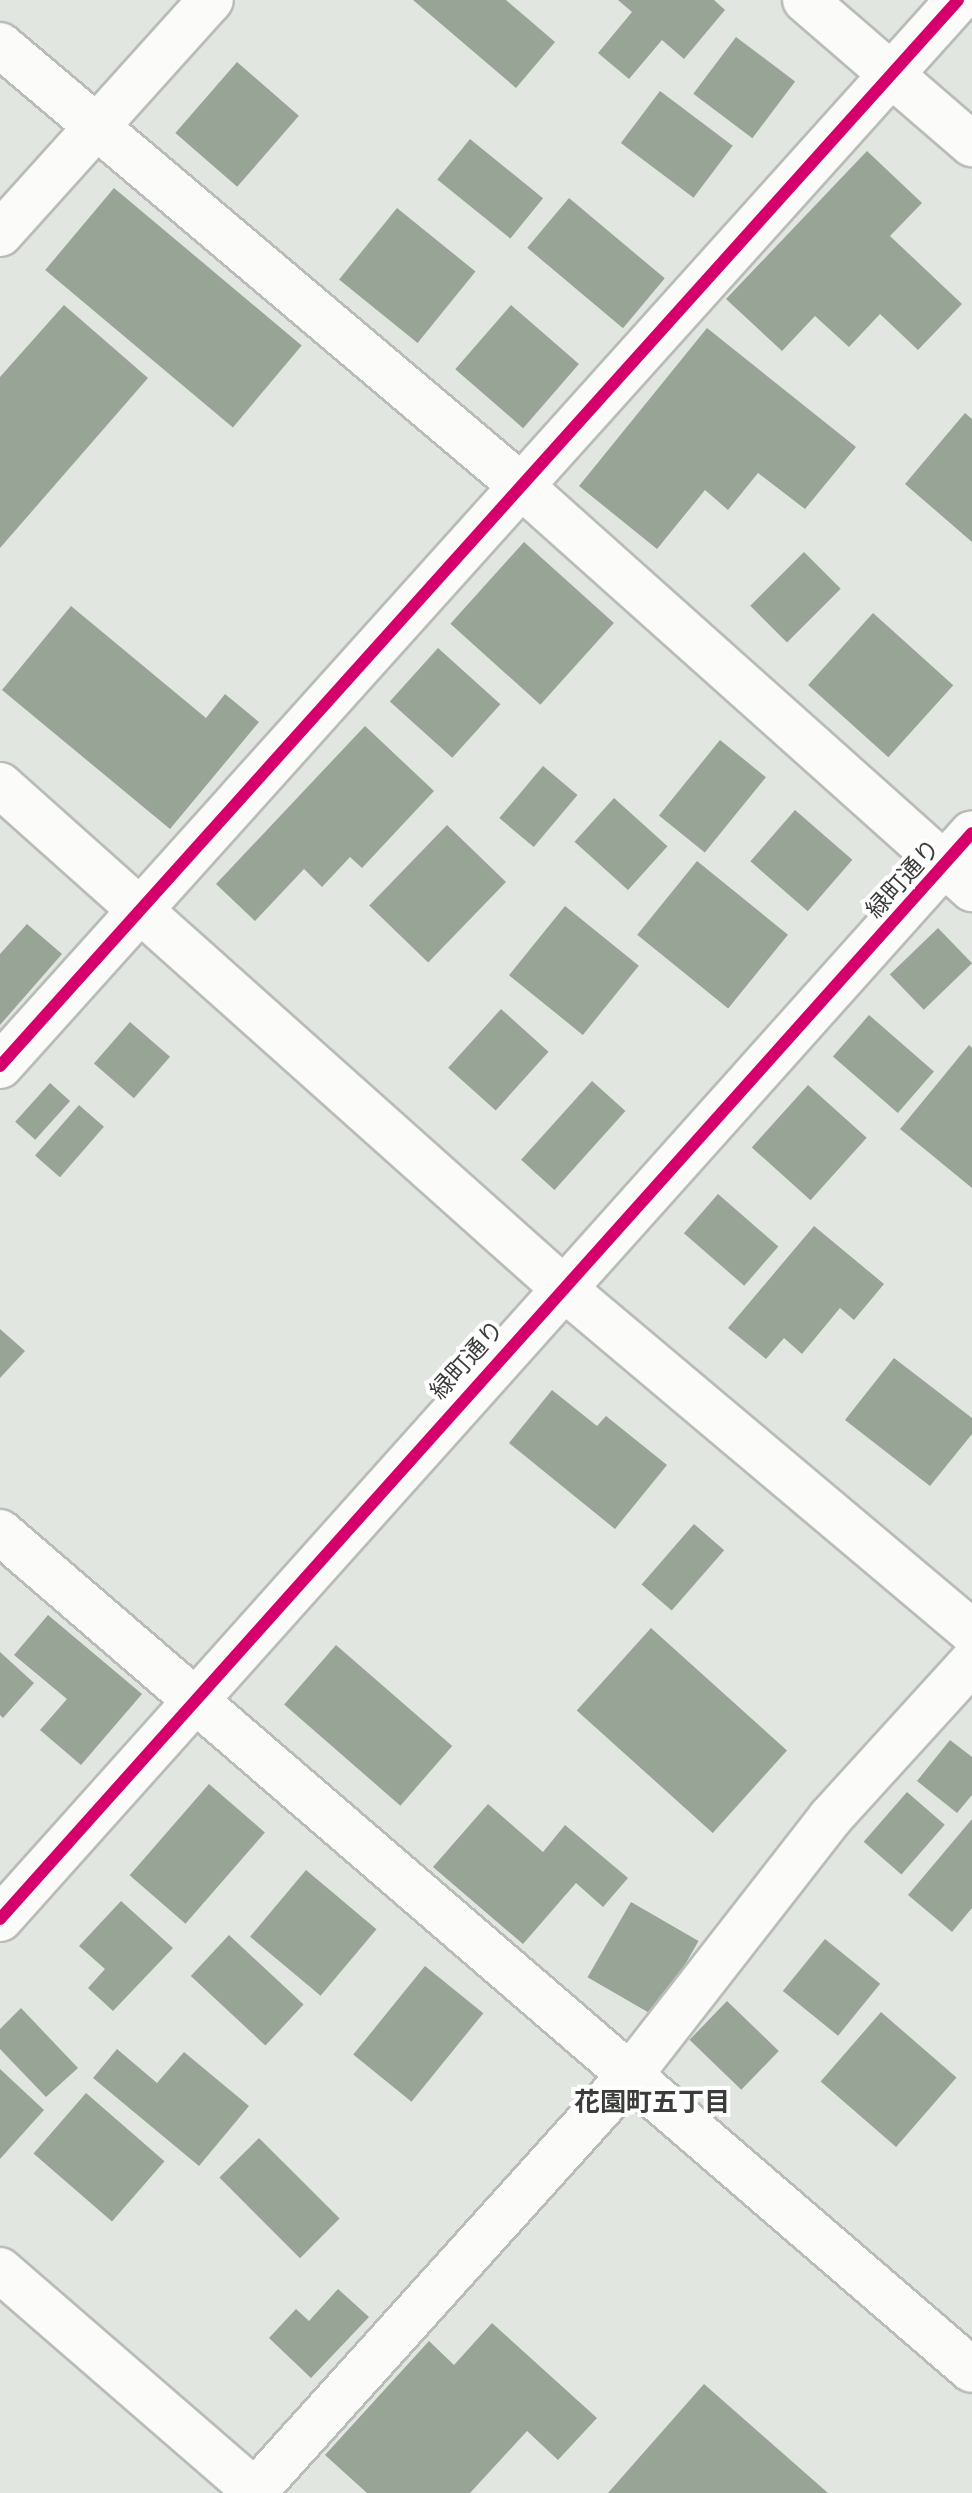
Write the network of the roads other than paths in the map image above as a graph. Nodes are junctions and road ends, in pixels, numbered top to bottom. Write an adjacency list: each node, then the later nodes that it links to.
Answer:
1 (211, 0): 6 (street)
2 (805, 0): 5 (street)
3 (958, 0): 5 (street)
4 (0, 45): 6 (street)
5 (892, 74): 7 (street); 9 (street)
6 (97, 127): 8 (street); 9 (street)
7 (972, 144)
8 (0, 234)
9 (519, 484): 11 (street); 12 (street)
10 (0, 785): 12 (street)
11 (963, 862): 14 (street, 緑町通り)
12 (143, 909): 13 (street); 14 (street)
13 (0, 1066)
14 (561, 1286): 16 (street); 18 (street, 緑町通り)
15 (0, 1532): 18 (street)
16 (972, 1632)
17 (972, 1662): 20 (street)
18 (193, 1696): 19 (street, 緑町通り); 20 (street)
19 (0, 1919)
20 (630, 2075): 22 (street); 23 (street)
21 (0, 2270): 23 (street)
22 (972, 2370)
23 (256, 2492)

